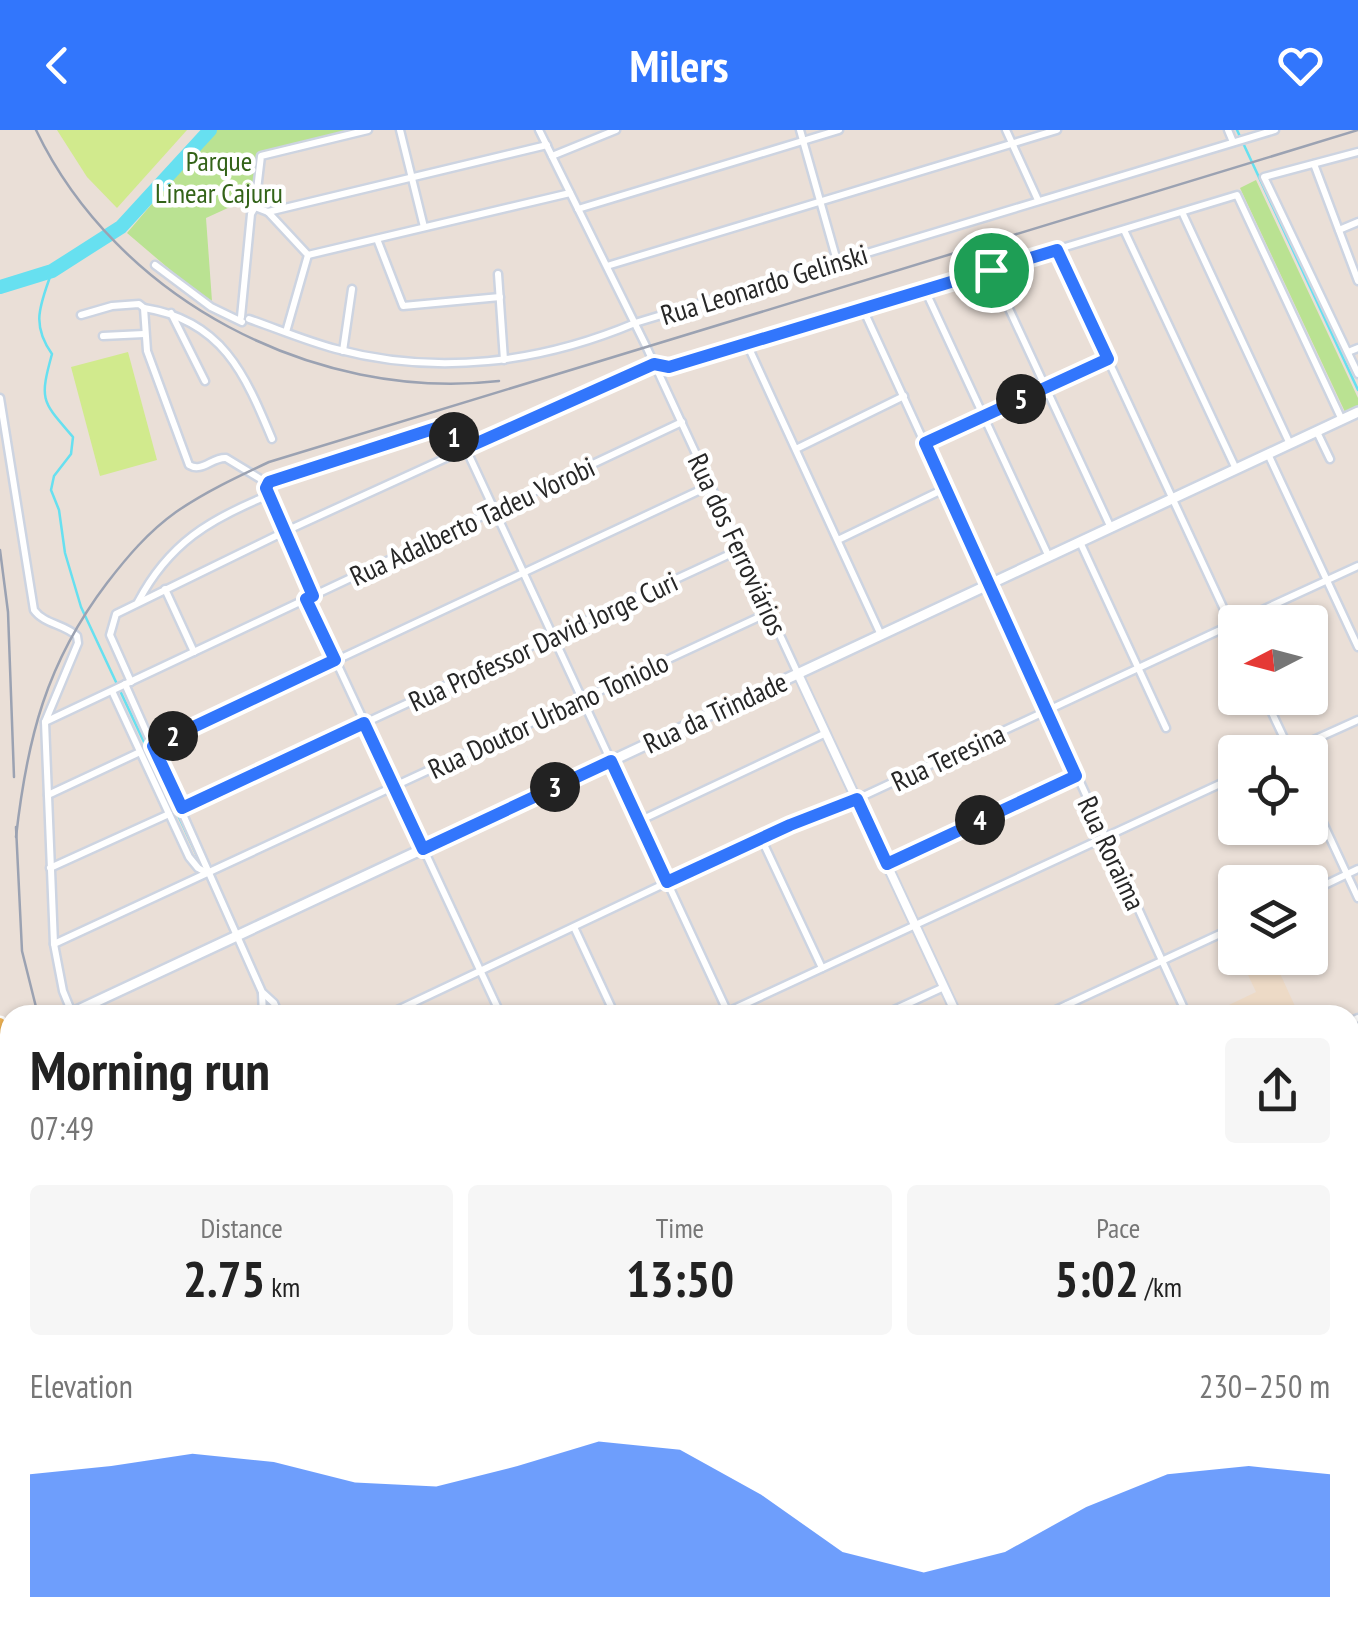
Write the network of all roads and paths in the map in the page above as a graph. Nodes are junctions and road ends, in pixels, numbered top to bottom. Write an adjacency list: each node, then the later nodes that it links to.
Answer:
1 (368, 130): 23 (street)
2 (400, 130): 19 (street)
3 (540, 130): 15 (street, Rua dos Ferroviários)
4 (616, 130): 17 (street)
5 (800, 130): 12 (street)
6 (839, 130): 12 (street)
7 (1006, 130): 14 (street)
8 (1056, 130): 14 (street)
9 (1228, 130): 13 (street)
10 (1275, 130): 11 (street, Rua Leonardo Gelinski)
11 (1251, 135): 13 (street, Rua Leonardo Gelinski)
12 (802, 141): 22 (street); 24 (street)
13 (1236, 142): 21 (street, Rua Leonardo Gelinski)
14 (1012, 143): 21 (street); 22 (street)
15 (547, 145): 17 (street, Rua dos Ferroviários); 19 (street)
16 (1358, 152): 18 (street)
17 (552, 156): 20 (street, Rua dos Ferroviários)
18 (1314, 164): 30 (street); 55 (street)
19 (412, 178): 25 (street); 28 (street)
20 (570, 192): 24 (street, Rua dos Ferroviários); 28 (street)
21 (1038, 200): 34 (street, Rua Leonardo Gelinski)
22 (820, 202): 34 (street); 36 (street)
23 (255, 207): 25 (street); 47 (street)
24 (578, 209): 36 (street, Rua dos Ferroviários)
25 (268, 212): 33 (street)
26 (1182, 212): 29 (street); 66 (street); 71 (street)
27 (1358, 222): 30 (street)
28 (424, 228): 31 (street)
29 (1124, 230): 32 (street); 76 (street)
30 (1339, 230): 39 (street)
31 (377, 239): 33 (street); 42 (street)
32 (1057, 250): 37 (street); 56 (street)
33 (308, 255): 49 (street)
34 (837, 261): 48 (street, Rua Leonardo Gelinski)
35 (155, 264): 47 (street, Rua Leonardo Gelinski)
36 (607, 266): 48 (street, Rua dos Ferroviários)
37 (991, 270): 41 (street); 61 (street)
38 (498, 274): 42 (street)
39 (1358, 281)
40 (352, 289): 54 (street)
41 (924, 290): 44 (street); 65 (street)
42 (500, 297): 57 (street)
43 (144, 308): 45 (street); 46 (street); 50 (street)
44 (863, 309): 52 (street); 62 (street, Rua Roraima)
45 (170, 312): 60 (street); 69 (street)
46 (81, 315)
47 (244, 319): 49 (street, Rua Leonardo Gelinski)
48 (635, 323): 57 (street, Rua Leonardo Gelinski); 58 (street, Rua dos Ferroviários)
49 (286, 332): 54 (street, Rua Leonardo Gelinski)
50 (144, 334): 51 (street); 77 (street)
51 (104, 336)
52 (747, 344): 58 (street); 73 (street)
53 (1358, 348): 55 (street)
54 (343, 351): 57 (street, Rua Leonardo Gelinski)
55 (1348, 352): 59 (street)
56 (1108, 359): 61 (street); 81 (street)
57 (504, 360)
58 (654, 364): 67 (street, Rua dos Ferroviários); 72 (street)
59 (1358, 374)
60 (205, 381)
61 (1046, 388): 65 (street); 83 (street)
62 (904, 396): 70 (street, Rua Roraima); 73 (street)
63 (0, 398): 112 (street)
64 (1358, 413): 66 (main road, Rua da Trindade)
65 (984, 416): 70 (street); 88 (street)
66 (1342, 420): 68 (main road, Rua da Trindade)
67 (682, 422): 78 (street, Rua dos Ferroviários); 82 (street, Rua Adalberto Tadeu Vorobi)
68 (1317, 432): 71 (main road, Rua da Trindade); 75 (street)
69 (272, 439)
70 (925, 443): 79 (street, Rua Roraima)
71 (1290, 444): 74 (main road, Rua da Trindade)
72 (466, 448): 77 (street); 82 (street); 84 (street)
73 (796, 449): 85 (street)
74 (1268, 454): 76 (main road, Rua da Trindade); 91 (street)
75 (1330, 459)
76 (1236, 469): 81 (main road, Rua da Trindade)
77 (267, 483): 80 (street)
78 (711, 485): 87 (street, Rua dos Ferroviários); 90 (street)
79 (946, 488): 85 (street); 92 (street, Rua Roraima)
80 (269, 494): 84 (street); 95 (street)
81 (1173, 499): 83 (main road, Rua da Trindade); 96 (street)
82 (495, 510): 90 (street); 94 (street, Rua Adalberto Tadeu Vorobi)
83 (1111, 528): 86 (main road, Rua da Trindade)
84 (286, 532): 93 (street); 94 (street)
85 (838, 540): 100 (street)
86 (1080, 542): 88 (main road, Rua da Trindade); 105 (street)
87 (741, 549): 98 (street, Rua dos Ferroviários); 101 (street, Rua Professor David Jorge Curi)
88 (1049, 557): 92 (main road, Rua da Trindade)
89 (1358, 566): 91 (street, Rua Teresina)
90 (524, 572): 101 (street); 104 (street)
91 (1327, 580): 97 (street, Rua Teresina); 102 (street)
92 (988, 585): 100 (main road, Rua da Trindade); 110 (street, Rua Roraima)
93 (165, 589): 95 (street); 103 (street)
94 (310, 597): 103 (street, Rua Adalberto Tadeu Vorobi); 104 (street)
95 (138, 602): 107 (street)
96 (1224, 605)
97 (1276, 605)
98 (770, 612): 106 (street, Rua dos Ferroviários); 109 (street, Rua Doutor Urbano Toniolo)
99 (1218, 633): 105 (street, Rua Teresina)
100 (881, 635): 106 (main road, Rua da Trindade)
101 (553, 636): 109 (street); 113 (street, Rua Professor David Jorge Curi)
102 (1358, 647)
103 (194, 652): 107 (street, Rua Adalberto Tadeu Vorobi)
104 (335, 660): 113 (street); 117 (street)
105 (1138, 668): 110 (street, Rua Teresina); 114 (street)
106 (798, 674): 115 (street, Rua dos Ferroviários); 119 (main road, Rua da Trindade)
107 (128, 683): 108 (street, Rua Adalberto Tadeu Vorobi); 117 (street)
108 (112, 690): 112 (street, Rua Adalberto Tadeu Vorobi); 118 (street)
109 (582, 699): 119 (street); 122 (street, Rua Doutor Urbano Toniolo)
110 (1046, 711): 120 (street, Rua Roraima); 124 (street, Rua Teresina)
111 (1358, 720): 116 (street)
112 (46, 722): 123 (street)
113 (364, 723): 122 (street); 125 (street, Rua Professor David Jorge Curi)
114 (1166, 728)
115 (826, 733): 124 (street, Rua dos Ferroviários); 127 (street)
116 (1326, 735)
117 (153, 746): 125 (street)
118 (140, 752): 123 (street); 126 (street)
119 (611, 761): 127 (street); 131 (main road, Rua da Trindade)
120 (1076, 776): 129 (street, Rua Roraima); 132 (street)
121 (1218, 784): 129 (street)
122 (394, 786): 131 (street); 135 (street, Rua Doutor Urbano Toniolo)
123 (48, 795): 133 (street)
124 (857, 799): 130 (street, Rua Teresina); 132 (street, Rua dos Ferroviários)
125 (182, 808): 135 (street)
126 (169, 814): 133 (street); 135 (street)
127 (639, 821): 137 (street)
128 (1328, 833): 136 (street)
129 (1104, 837): 140 (street); 145 (street, Rua Roraima)
130 (762, 838): 137 (street, Rua Teresina); 146 (street)
131 (423, 849): 143 (main road, Rua da Trindade); 147 (street)
132 (887, 864): 140 (street, Rua dos Ferroviários)
133 (50, 868): 144 (street)
134 (1358, 869): 136 (street)
135 (207, 872): 143 (street); 144 (street, Rua Doutor Urbano Toniolo)
136 (1347, 874): 138 (street); 139 (street)
137 (667, 882): 141 (street, Rua Teresina); 157 (street)
138 (1328, 883)
139 (1358, 898)
140 (915, 925): 146 (street); 148 (street, Rua dos Ferroviários)
141 (574, 927): 147 (street, Rua Teresina); 156 (street)
142 (1218, 934): 145 (street)
143 (236, 936): 149 (street); 151 (main road, Rua da Trindade)
144 (54, 944): 150 (street)
145 (1162, 961): 161 (street); 162 (street, Rua Roraima)
146 (822, 968): 158 (street)
147 (480, 971): 154 (street, Rua Teresina); 155 (street)
148 (944, 987): 159 (street); 160 (street, Rua dos Ferroviários)
149 (262, 992): 152 (street); 153 (street)
150 (69, 1005)
151 (92, 1005)
152 (263, 1005)
153 (274, 1005)
154 (408, 1005)
155 (495, 1005)
156 (610, 1005)
157 (722, 1005)
158 (745, 1005)
159 (905, 1005)
160 (952, 1005)
161 (1067, 1005)
162 (1182, 1005)

